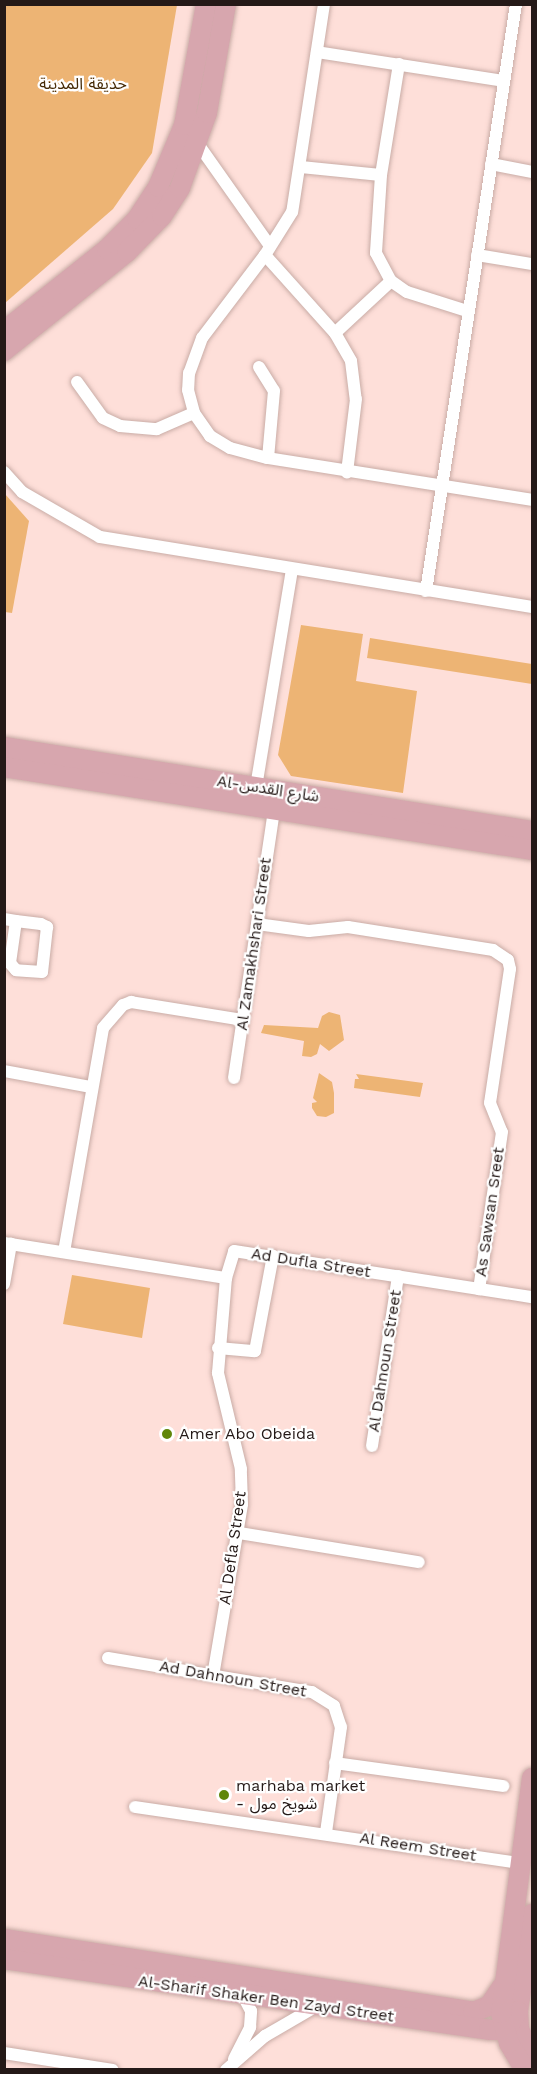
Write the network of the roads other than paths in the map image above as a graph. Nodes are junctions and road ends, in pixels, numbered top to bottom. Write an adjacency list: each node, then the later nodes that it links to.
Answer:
1 (206, 4): 18 (main road)
2 (226, 4): 8 (main road)
3 (324, 4): 5 (street)
4 (516, 4): 7 (street)
5 (317, 52): 6 (street); 10 (street)
6 (399, 64): 7 (street); 12 (street)
7 (504, 81): 9 (street)
8 (198, 144): 13 (street); 20 (main road)
9 (491, 165): 11 (street); 14 (street)
10 (301, 167): 12 (street); 13 (street)
11 (532, 172)
12 (381, 175): 16 (street)
13 (267, 251): 19 (street); 23 (street)
14 (477, 255): 15 (street); 17 (street)
15 (532, 264)
16 (391, 281): 17 (street); 19 (street)
17 (466, 311): 27 (street)
18 (4, 331)
19 (335, 333): 26 (street)
20 (4, 351)
21 (259, 367): 24 (street)
22 (77, 382): 23 (street)
23 (194, 413): 24 (street)
24 (268, 458): 26 (street)
25 (4, 472): 29 (street)
26 (347, 472): 27 (street)
27 (440, 487): 28 (street); 30 (street)
28 (532, 500)
29 (292, 570): 30 (street); 35 (street)
30 (426, 591): 31 (street)
31 (532, 607)
32 (4, 747): 33 (main road, Al-شارع القدس)
33 (34, 761): 34 (main road, Al-شارع القدس); 35 (main road, Al-شارع القدس); 36 (main road, Al-شارع القدس)
34 (4, 767)
35 (256, 787): 37 (main road, Al-شارع القدس)
36 (274, 810): 37 (main road, Al-شارع القدس); 42 (street, Al Zamakhshari Street)
37 (372, 815): 38 (main road, Al-شارع القدس)
38 (394, 818): 39 (main road, Al-شارع القدس); 40 (main road, Al-شارع القدس)
39 (532, 831)
40 (532, 850)
41 (10, 920): 41 (street)
42 (257, 924): 43 (street, Al Zamakhshari Street); 53 (street, As Sawsan Sreet)
43 (243, 1020): 45 (street, Al Zamakhshari Street); 46 (street)
44 (4, 1071): 46 (street)
45 (234, 1078)
46 (90, 1087): 48 (street)
47 (8, 1243): 48 (street); 52 (street)
48 (64, 1252): 51 (street)
49 (273, 1256): 50 (street, Ad Dufla Street); 51 (street, Ad Dufla Street); 55 (street)
50 (398, 1276): 53 (street, Ad Dufla Street); 56 (street, Al Dahnoun Street)
51 (226, 1278): 55 (street, Al Defla Street)
52 (4, 1284)
53 (479, 1289): 54 (street, Ad Dufla Street)
54 (532, 1297)
55 (218, 1348): 57 (street, Al Defla Street)
56 (372, 1446)
57 (238, 1533): 58 (street); 60 (street, Al Defla Street)
58 (419, 1562)
59 (108, 1658): 60 (street, Ad Dahnoun Street)
60 (213, 1676): 61 (street, Ad Dahnoun Street)
61 (335, 1763): 63 (street); 65 (street, Ad Dahnoun Street)
62 (532, 1778): 66 (main road)
63 (503, 1786)
64 (135, 1807): 65 (street, Al Reem Street)
65 (326, 1832): 66 (street, Al Reem Street)
66 (516, 1862): 72 (main road)
67 (532, 1914): 75 (main road)
68 (4, 1939): 70 (main road, Al-Sharif Shaker Ben Zayd Street)
69 (4, 1959): 71 (main road, Al-Sharif Shaker Ben Zayd Street)
70 (135, 1959): 71 (main road); 72 (main road, Al-Sharif Shaker Ben Zayd Street)
71 (131, 1979): 73 (main road, Al-Sharif Shaker Ben Zayd Street)
72 (502, 1987): 77 (main road)
73 (243, 1996): 74 (main road, Al-Sharif Shaker Ben Zayd Street); 80 (street)
74 (315, 2007): 76 (main road, Al-Sharif Shaker Ben Zayd Street); 80 (street)
75 (518, 2011): 77 (main road); 79 (main road)
76 (425, 2023): 77 (main road, Al-Sharif Shaker Ben Zayd Street); 79 (main road)
77 (506, 2030): 79 (main road)
78 (4, 2053): 81 (street)
79 (525, 2061)
80 (229, 2068)
81 (113, 2070)

